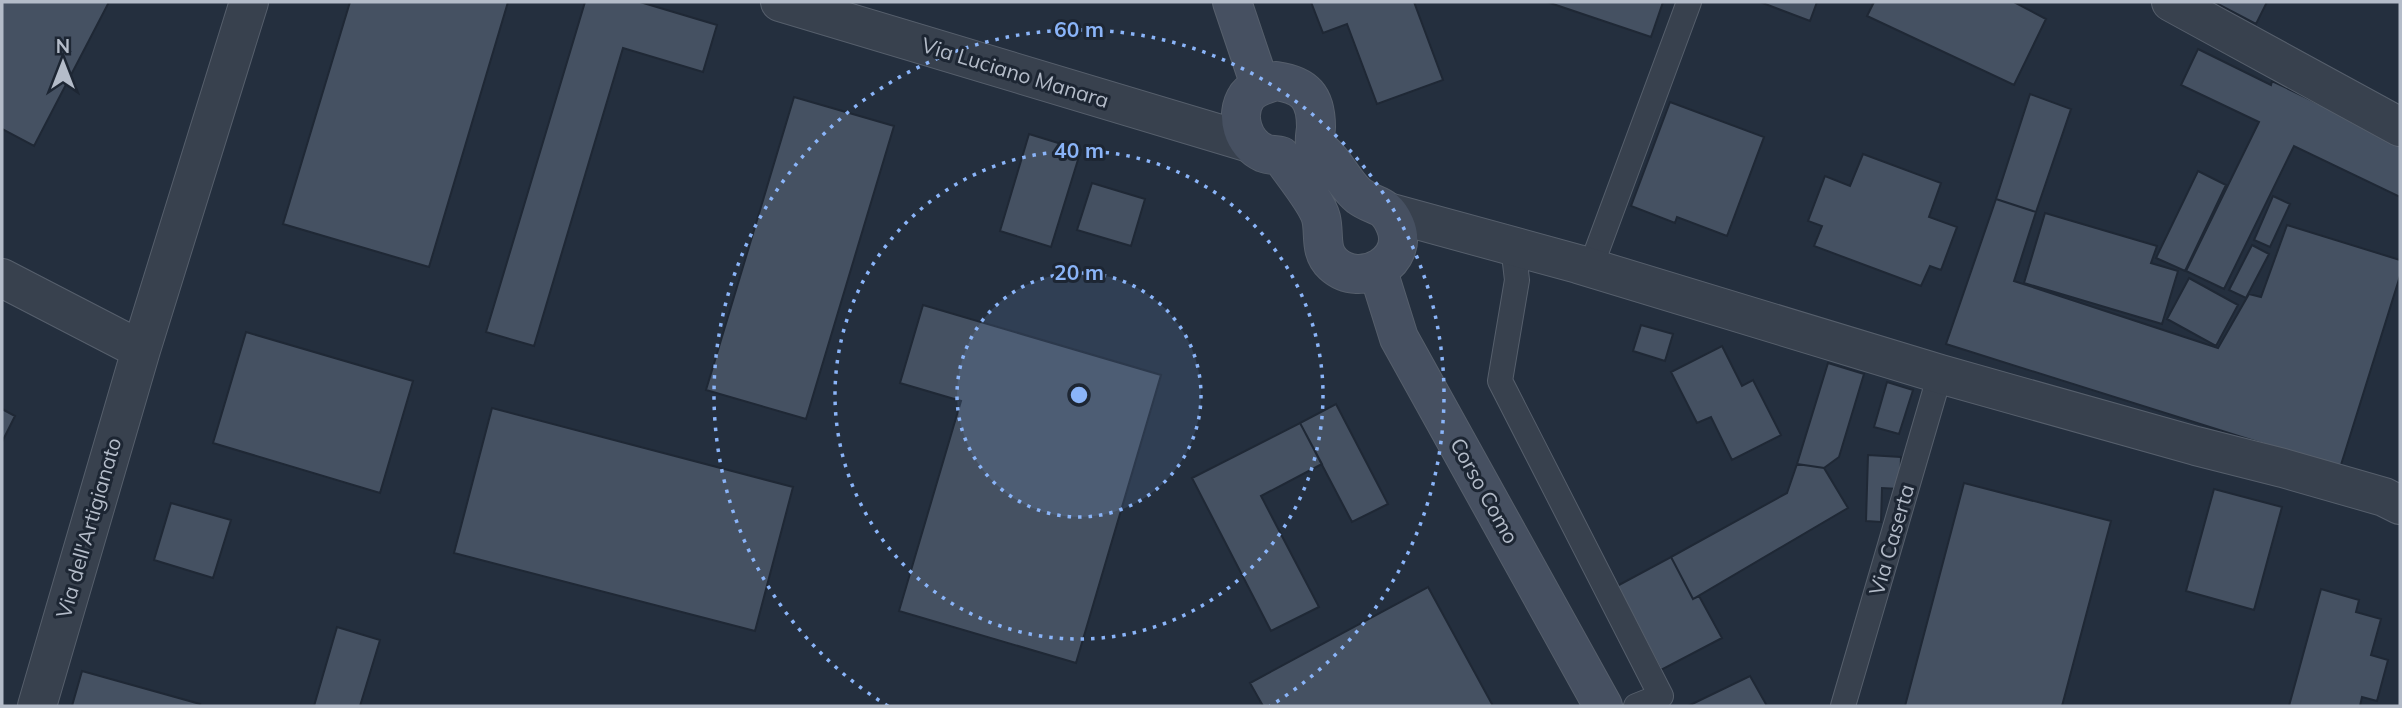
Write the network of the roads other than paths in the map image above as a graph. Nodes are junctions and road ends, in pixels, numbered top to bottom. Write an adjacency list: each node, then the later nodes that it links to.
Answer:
1 (249, 2): 14 (street, Via dell'Artigianato)
2 (780, 2): 8 (street, Via Luciano Manara)
3 (1231, 2): 6 (main road)
4 (1689, 2): 11 (lane)
5 (2171, 2): 7 (street)
6 (1260, 85): 8 (main road); 9 (main road)
7 (2400, 127)
8 (1250, 144): 12 (main road)
9 (1388, 212): 10 (street); 12 (main road)
10 (1513, 246): 11 (street); 17 (lane)
11 (1584, 266): 15 (street)
12 (1378, 271): 19 (main road, Corso Como)
13 (2, 278): 14 (street)
14 (141, 350): 18 (street, Via dell'Artigianato)
15 (1941, 374): 16 (street); 21 (lane, Via Caserta)
16 (2400, 505)
17 (1664, 701): 20 (lane)
18 (37, 706)
19 (1603, 706)
20 (1636, 706)
21 (1843, 706)

